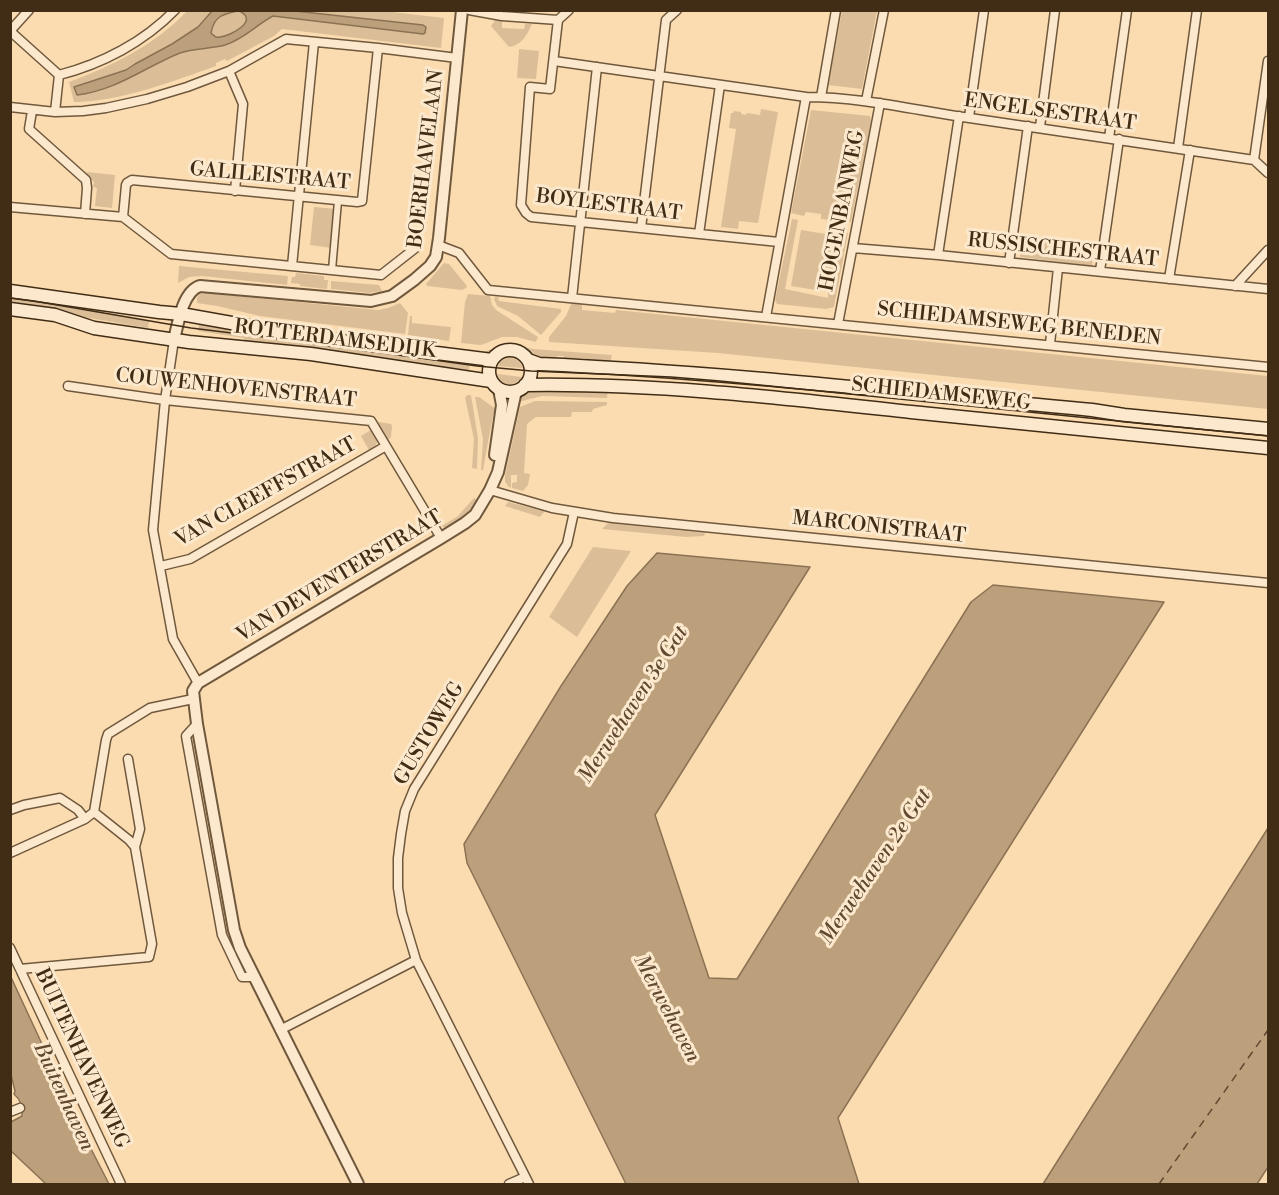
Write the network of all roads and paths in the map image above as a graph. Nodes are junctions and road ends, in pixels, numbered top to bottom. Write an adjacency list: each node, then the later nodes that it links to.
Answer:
1 (29, 10): 15 (street)
2 (175, 10): 23 (street)
3 (462, 10): 18 (street, BOERHAAVELAAN)
4 (469, 10): 13 (street)
5 (569, 10): 14 (street)
6 (677, 10): 24 (street)
7 (836, 10): 27 (street)
8 (884, 10): 29 (street)
9 (984, 10): 35 (street)
10 (1055, 10): 37 (street)
11 (1127, 10): 38 (street)
12 (1197, 10): 40 (street)
13 (502, 13): 14 (street)
14 (558, 20): 19 (street)
15 (10, 31): 23 (street)
16 (314, 42): 17 (street); 22 (street); 45 (street)
17 (378, 48): 18 (street); 46 (street, GALILEISTRAAT)
18 (457, 58): 55 (street, BOERHAAVELAAN)
19 (554, 61): 21 (street, ENGELSESTRAAT); 50 (street, BOYLESTRAAT)
20 (1269, 61): 28 (street)
21 (597, 67): 24 (street, ENGELSESTRAAT); 50 (street)
22 (229, 70): 33 (street); 44 (street)
23 (59, 75): 33 (street)
24 (660, 76): 25 (street, ENGELSESTRAAT); 51 (street)
25 (720, 85): 26 (street, ENGELSESTRAAT); 52 (street)
26 (806, 97): 27 (street, ENGELSESTRAAT); 53 (street)
27 (821, 97): 29 (street, ENGELSESTRAAT)
28 (1266, 100): 42 (street)
29 (866, 101): 30 (street, ENGELSESTRAAT)
30 (880, 103): 34 (street, ENGELSESTRAAT); 56 (street, HOGENBANWEG)
31 (10, 107): 32 (street)
32 (32, 111): 33 (street); 48 (street)
33 (56, 112)
34 (959, 116): 35 (street, ENGELSESTRAAT); 58 (street)
35 (969, 117): 36 (street, ENGELSESTRAAT)
36 (1028, 126): 37 (street, ENGELSESTRAAT); 59 (street)
37 (1040, 128): 38 (street, ENGELSESTRAAT)
38 (1109, 138): 39 (street, ENGELSESTRAAT)
39 (1119, 139): 40 (street, ENGELSESTRAAT); 63 (street)
40 (1178, 148): 41 (street, ENGELSESTRAAT)
41 (1190, 150): 42 (street, ENGELSESTRAAT); 64 (street)
42 (1254, 160): 43 (street)
43 (1269, 173)
44 (235, 191): 45 (street, GALILEISTRAAT); 49 (street, GALILEISTRAAT)
45 (298, 197): 46 (street, GALILEISTRAAT); 60 (street)
46 (338, 201): 62 (street)
47 (10, 207): 48 (street)
48 (85, 214): 49 (street)
49 (123, 218): 60 (street)
50 (581, 222): 51 (street, BOYLESTRAAT); 69 (street)
51 (641, 228): 52 (street, BOYLESTRAAT)
52 (699, 234): 53 (street, BOYLESTRAAT)
53 (779, 242): 72 (street)
54 (418, 246): 62 (street)
55 (438, 246): 68 (street, BOERHAAVELAAN); 69 (street, SCHIEDAMSEWEG BENEDEN)
56 (853, 248): 58 (street, RUSSISCHESTRAAT); 73 (street, HOGENBANWEG)
57 (1269, 250): 65 (street)
58 (938, 255): 59 (street, RUSSISCHESTRAAT)
59 (1009, 263): 61 (street, RUSSISCHESTRAAT)
60 (292, 266): 62 (street)
61 (1058, 268): 63 (street, RUSSISCHESTRAAT); 75 (street)
62 (332, 270)
63 (1100, 272): 64 (street, RUSSISCHESTRAAT)
64 (1169, 279): 65 (street, RUSSISCHESTRAAT)
65 (1235, 286): 66 (street, RUSSISCHESTRAAT)
66 (1269, 289)
67 (10, 291): 71 (main road, ROTTERDAMSEDIJK)
68 (288, 293): 71 (street, ROTTERDAMSEDIJK)
69 (572, 298): 72 (street, SCHIEDAMSEWEG BENEDEN)
70 (10, 309): 74 (main road, ROTTERDAMSEDIJK)
71 (181, 314): 74 (street, ROTTERDAMSEDIJK); 76 (main road, ROTTERDAMSEDIJK)
72 (766, 317): 73 (street, SCHIEDAMSEWEG BENEDEN)
73 (838, 324): 75 (street, SCHIEDAMSEWEG BENEDEN)
74 (174, 340): 79 (main road, ROTTERDAMSEDIJK); 82 (street)
75 (1050, 344): 78 (street, SCHIEDAMSEWEG BENEDEN)
76 (492, 360): 77 (main road); 79 (main road)
77 (528, 360): 81 (main road); 83 (main road, SCHIEDAMSEWEG)
78 (1269, 367)
79 (495, 385): 81 (main road); 86 (street, VAN DEVENTERSTRAAT)
80 (68, 386): 82 (street, COUWENHOVENSTRAAT)
81 (520, 388): 85 (main road, SCHIEDAMSEWEG); 86 (street, VAN DEVENTERSTRAAT)
82 (165, 400): 84 (street, COUWENHOVENSTRAAT); 89 (street)
83 (1269, 429)
84 (386, 446): 88 (street, COUWENHOVENSTRAAT); 89 (street, VAN CLEEFFSTRAAT)
85 (1269, 447)
86 (490, 490): 87 (street, MARCONISTRAAT); 88 (street, VAN DEVENTERSTRAAT)
87 (574, 512): 90 (street, MARCONISTRAAT); 100 (street, GUSTOWEG)
88 (441, 538): 91 (street, VAN DEVENTERSTRAAT)
89 (160, 566): 91 (street)
90 (1269, 583)
91 (198, 683): 92 (street)
92 (193, 699): 95 (street); 102 (street)
93 (128, 759): 97 (street)
94 (10, 810): 96 (street)
95 (94, 812): 96 (street); 97 (street)
96 (85, 819): 98 (street)
97 (135, 847): 101 (street)
98 (10, 853)
99 (10, 948): 101 (street, BUITENHAVENWEG)
100 (416, 960): 102 (street); 105 (street, GUSTOWEG)
101 (20, 969): 106 (street, BUITENHAVENWEG)
102 (280, 1030): 107 (street)
103 (20, 1108): 104 (street)
104 (10, 1112)
105 (527, 1181): 108 (street)
106 (121, 1185)
107 (358, 1185)
108 (508, 1185)

